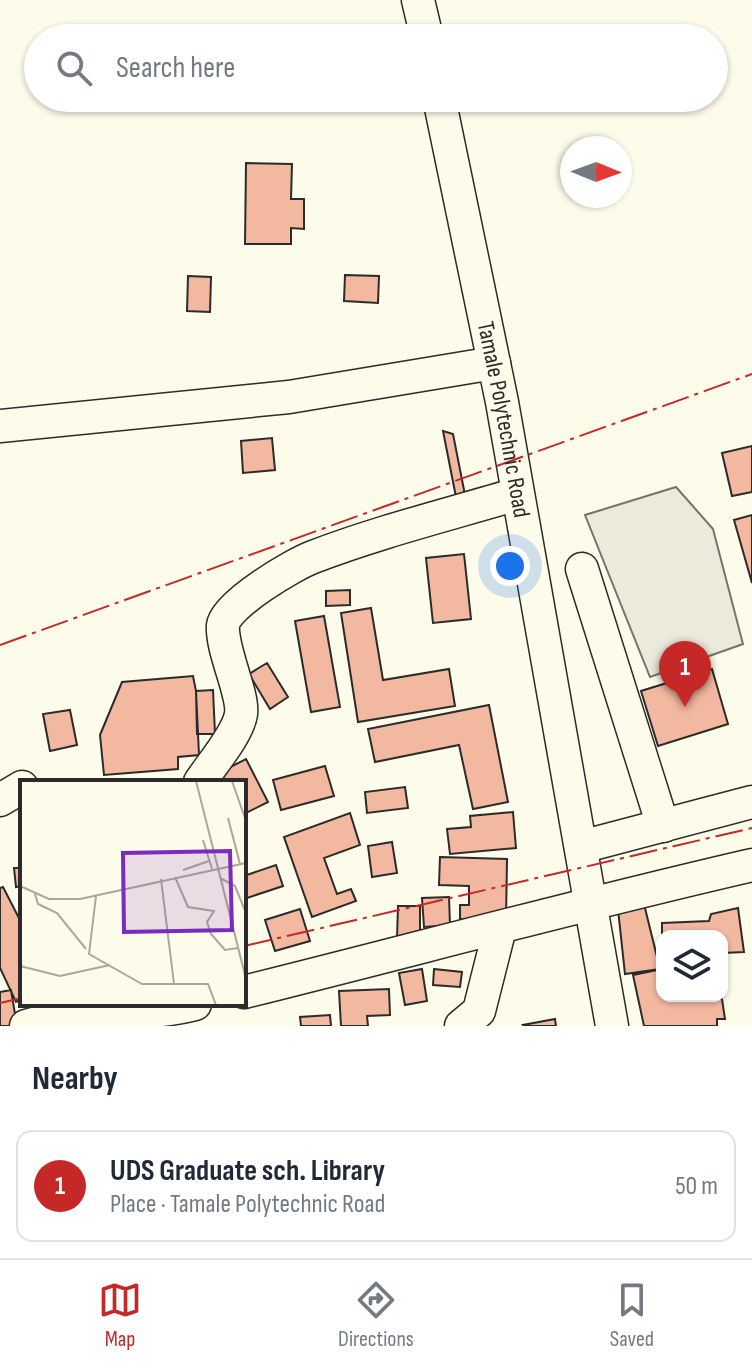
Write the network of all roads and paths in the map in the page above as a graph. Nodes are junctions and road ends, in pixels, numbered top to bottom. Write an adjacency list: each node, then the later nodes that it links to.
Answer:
1 (418, 0): 2 (street)
2 (424, 24)
3 (442, 112): 4 (street, Tamale Polytechnic Road)
4 (494, 363): 5 (street); 6 (street, Tamale Polytechnic Road)
5 (0, 426)
6 (517, 494): 8 (street); 13 (street, Tamale Polytechnic Road)
7 (582, 569): 12 (street)
8 (201, 780)
9 (20, 788): 10 (street)
10 (0, 800)
11 (752, 802): 12 (street)
12 (663, 826): 13 (street)
13 (581, 847): 15 (street, Tamale Polytechnic Road)
14 (752, 865): 15 (street)
15 (591, 902): 16 (street); 21 (street, Tamale Polytechnic Road)
16 (500, 928): 17 (street); 20 (street)
17 (246, 992)
18 (186, 1006): 19 (street)
19 (26, 1026)
20 (461, 1026)
21 (612, 1026)

